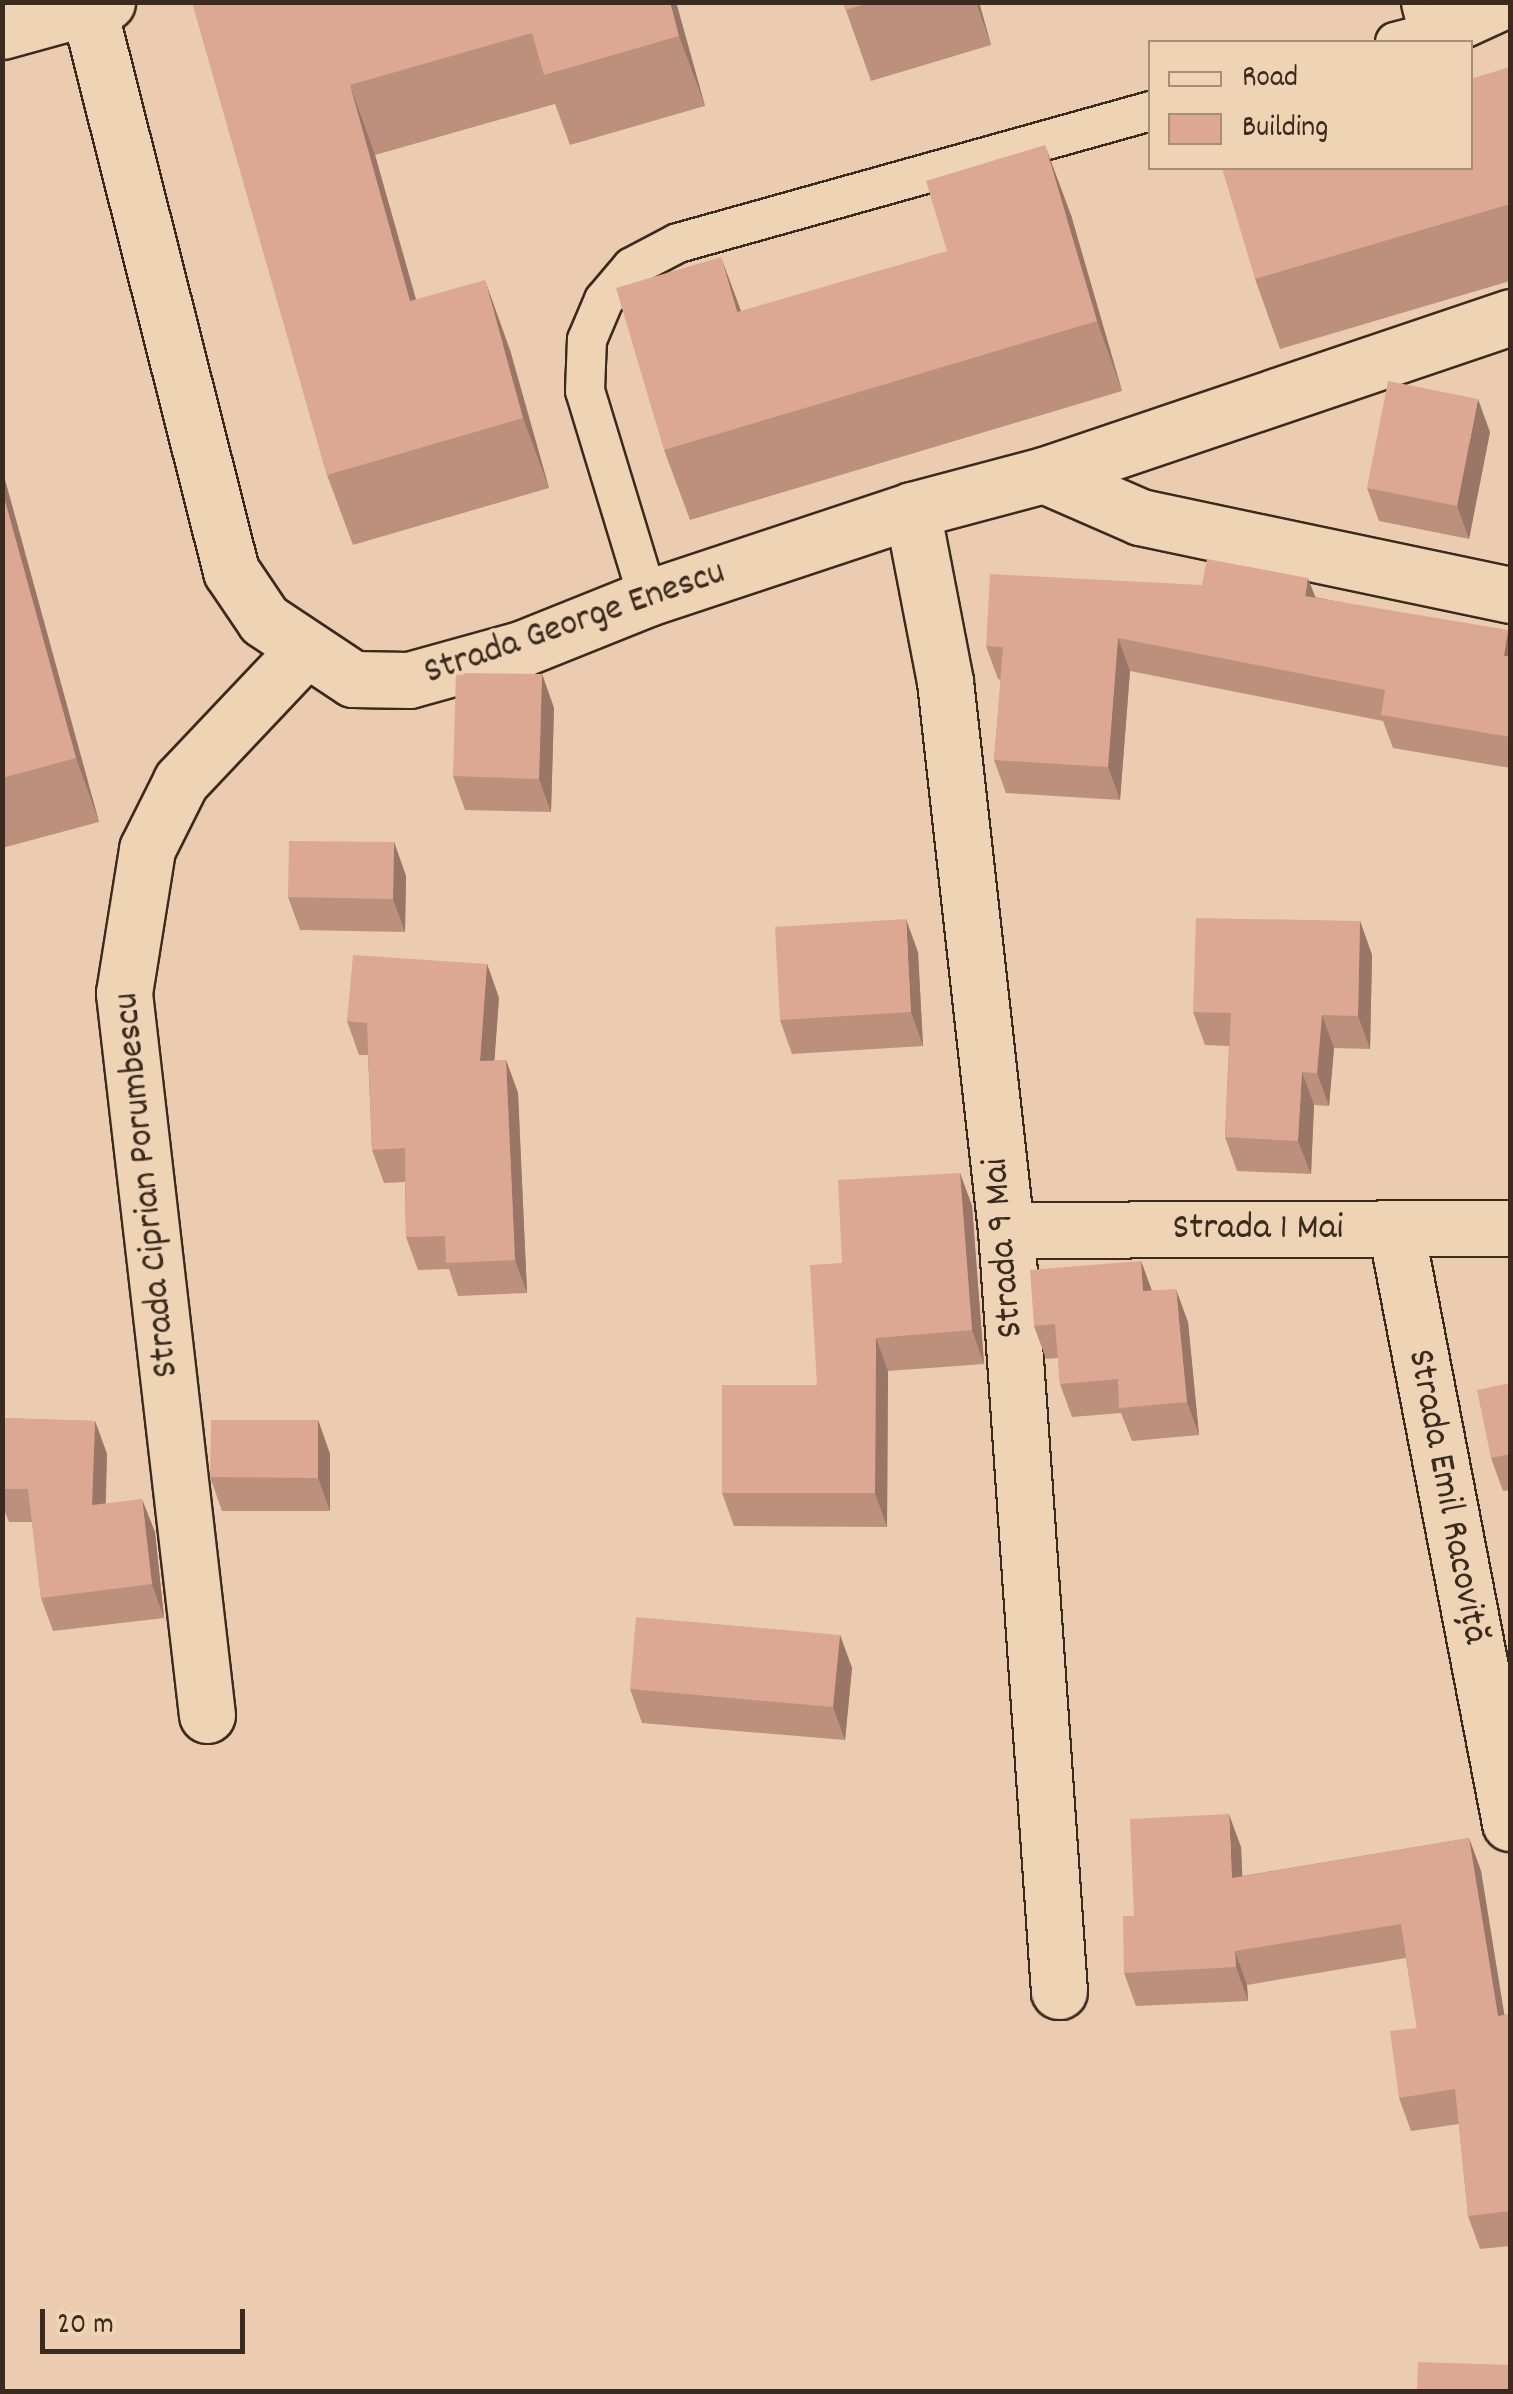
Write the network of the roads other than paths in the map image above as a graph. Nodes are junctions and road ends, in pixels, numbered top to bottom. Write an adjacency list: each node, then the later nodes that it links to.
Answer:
1 (1500, 2): 3 (street)
2 (94, 4): 4 (street); 11 (street, Strada George Enescu)
3 (1420, 25)
4 (2, 31)
5 (1148, 112): 10 (lane)
6 (1510, 317): 7 (street, Strada George Enescu)
7 (1044, 475): 8 (street, Strada George Enescu); 9 (street)
8 (912, 510): 10 (street, Strada George Enescu); 13 (street, Strada 9 Mai)
9 (1510, 595)
10 (648, 598): 11 (street, Strada George Enescu)
11 (304, 652): 15 (street, Strada Ciprian Porumbescu)
12 (1510, 1228): 14 (street, Strada 1 Mai)
13 (1006, 1230): 14 (street, Strada 1 Mai); 17 (street, Strada 9 Mai)
14 (1396, 1230): 16 (street, Strada Emil Racoviță)
15 (207, 1715)
16 (1510, 1823)
17 (1059, 1991)

